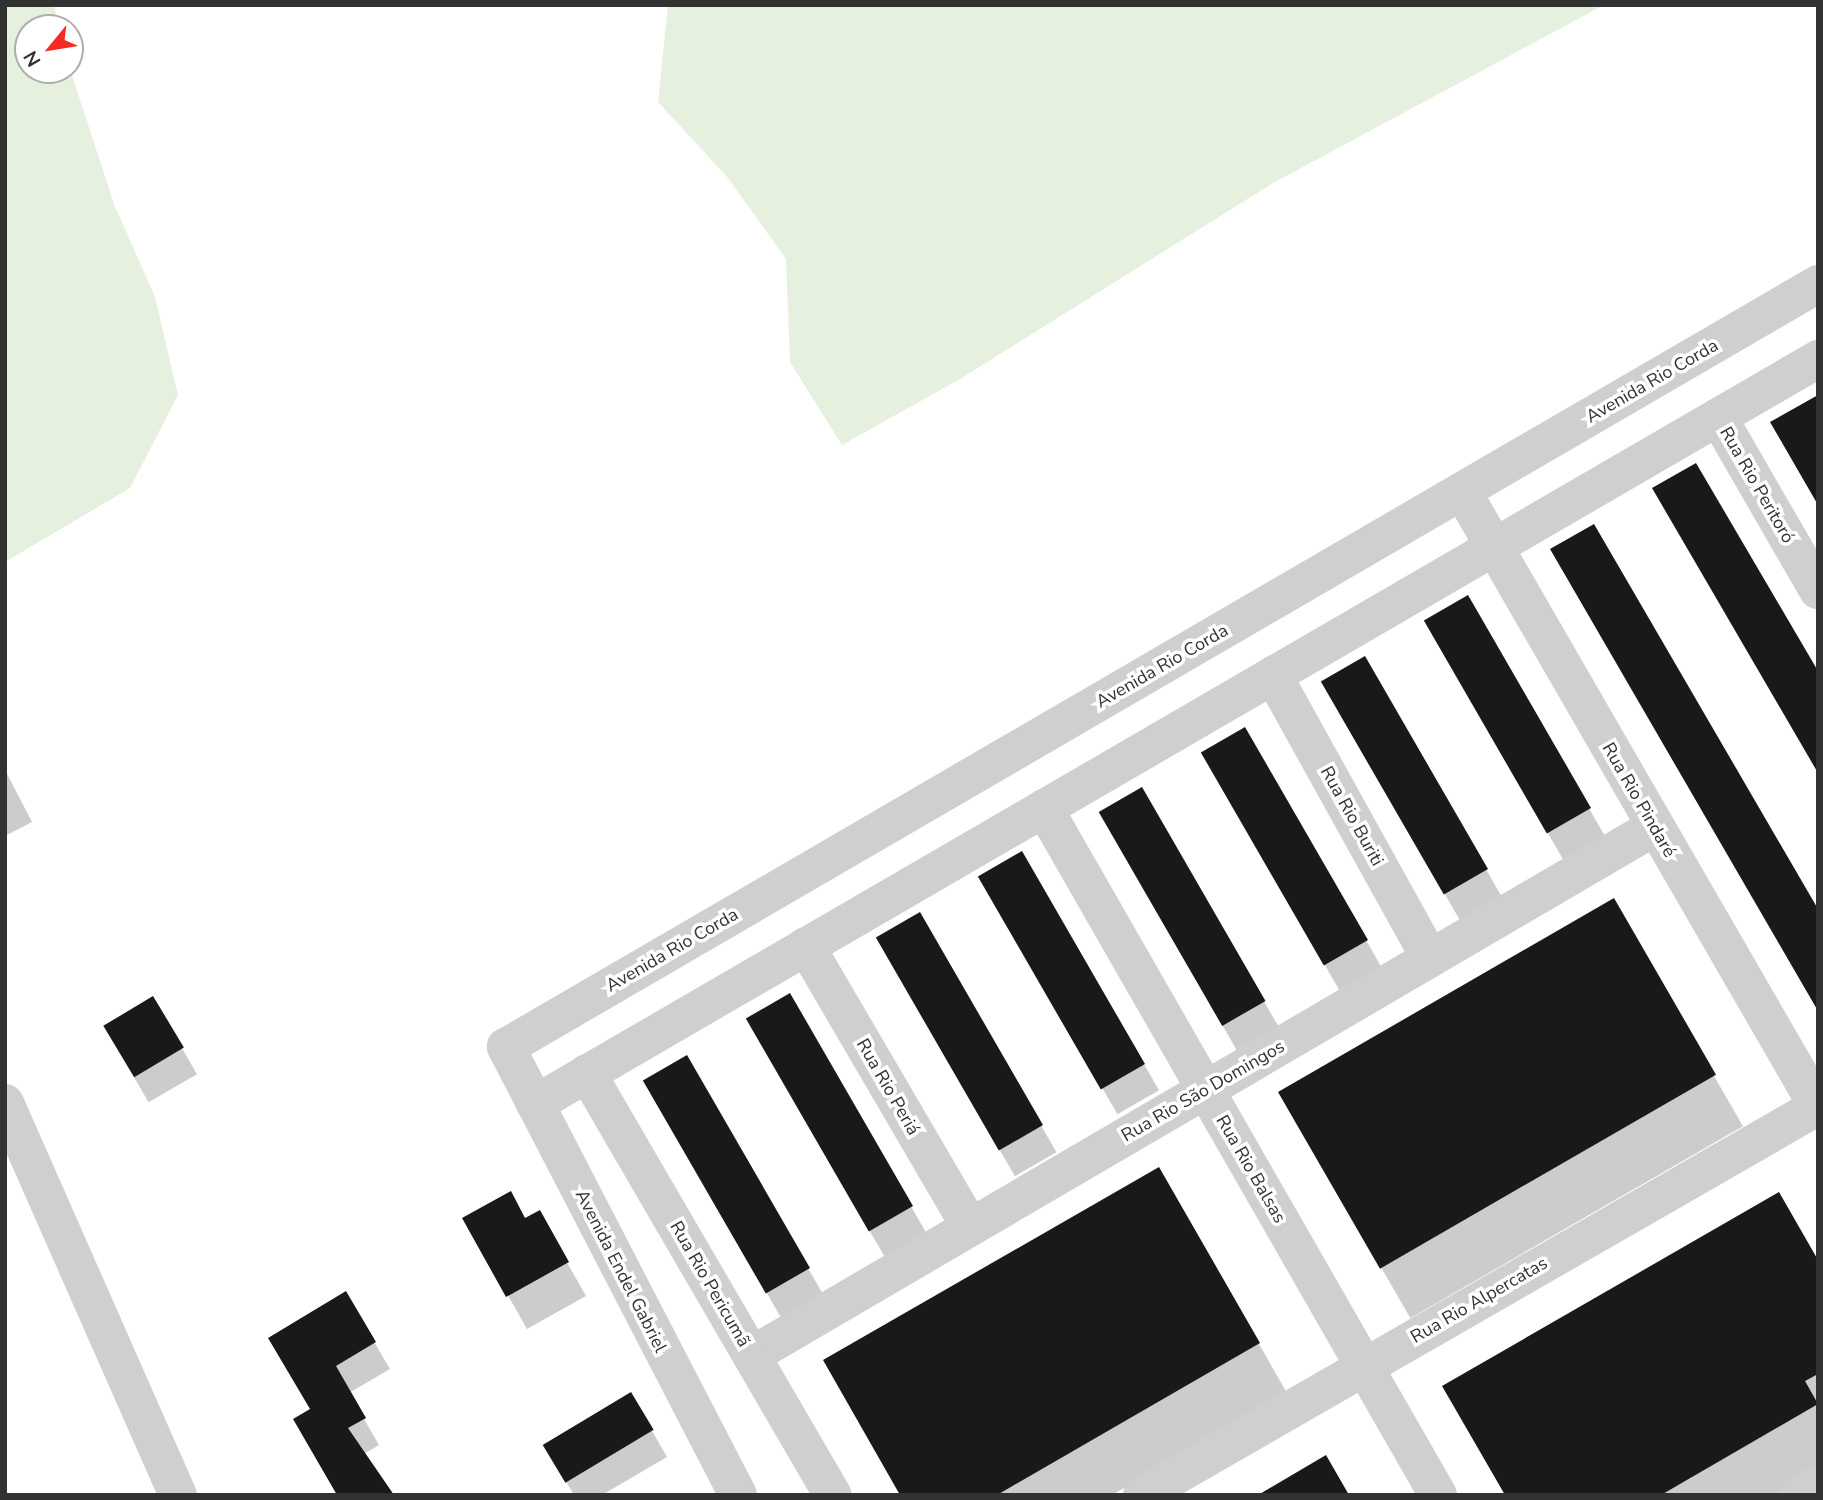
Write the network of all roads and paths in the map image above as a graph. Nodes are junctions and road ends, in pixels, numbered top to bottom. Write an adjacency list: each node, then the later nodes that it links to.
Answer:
1 (1818, 284): 4 (street, Avenida Rio Corda)
2 (1818, 359): 3 (street)
3 (1718, 417): 5 (street); 6 (street, Rua Rio Peritoró)
4 (1462, 491): 5 (street, Rua Rio Pindaré); 12 (street, Avenida Rio Corda)
5 (1493, 548): 7 (street); 9 (street, Rua Rio Pindaré)
6 (1818, 590)
7 (1273, 675): 8 (street); 11 (street, Rua Rio Buriti)
8 (1044, 808): 10 (street); 14 (street, Rua Rio Balsas)
9 (1655, 827): 11 (street, Rua Rio São Domingos); 17 (street, Rua Rio Pindaré)
10 (806, 946): 13 (street); 18 (street, Rua Rio Periá)
11 (1430, 958): 14 (street, Rua Rio São Domingos)
12 (506, 1047): 16 (street, Avenida Endel Gabriel)
13 (587, 1073): 16 (street); 19 (street, Rua Rio Pericumã)
14 (1206, 1089): 18 (street, Rua Rio São Domingos); 20 (street, Rua Rio Balsas)
15 (5, 1104): 22 (street)
16 (535, 1104): 23 (street, Avenida Endel Gabriel)
17 (1818, 1107): 20 (street, Rua Rio Alpercatas)
18 (970, 1227): 19 (street, Rua Rio São Domingos)
19 (752, 1355): 24 (street, Rua Rio Pericumã)
20 (1364, 1366): 25 (street, Rua Rio Alpercatas); 26 (street, Rua Rio Balsas)
21 (1818, 1483): 27 (street)
22 (178, 1495)
23 (738, 1495)
24 (833, 1495)
25 (1142, 1495)
26 (1438, 1495)
27 (1799, 1495)

